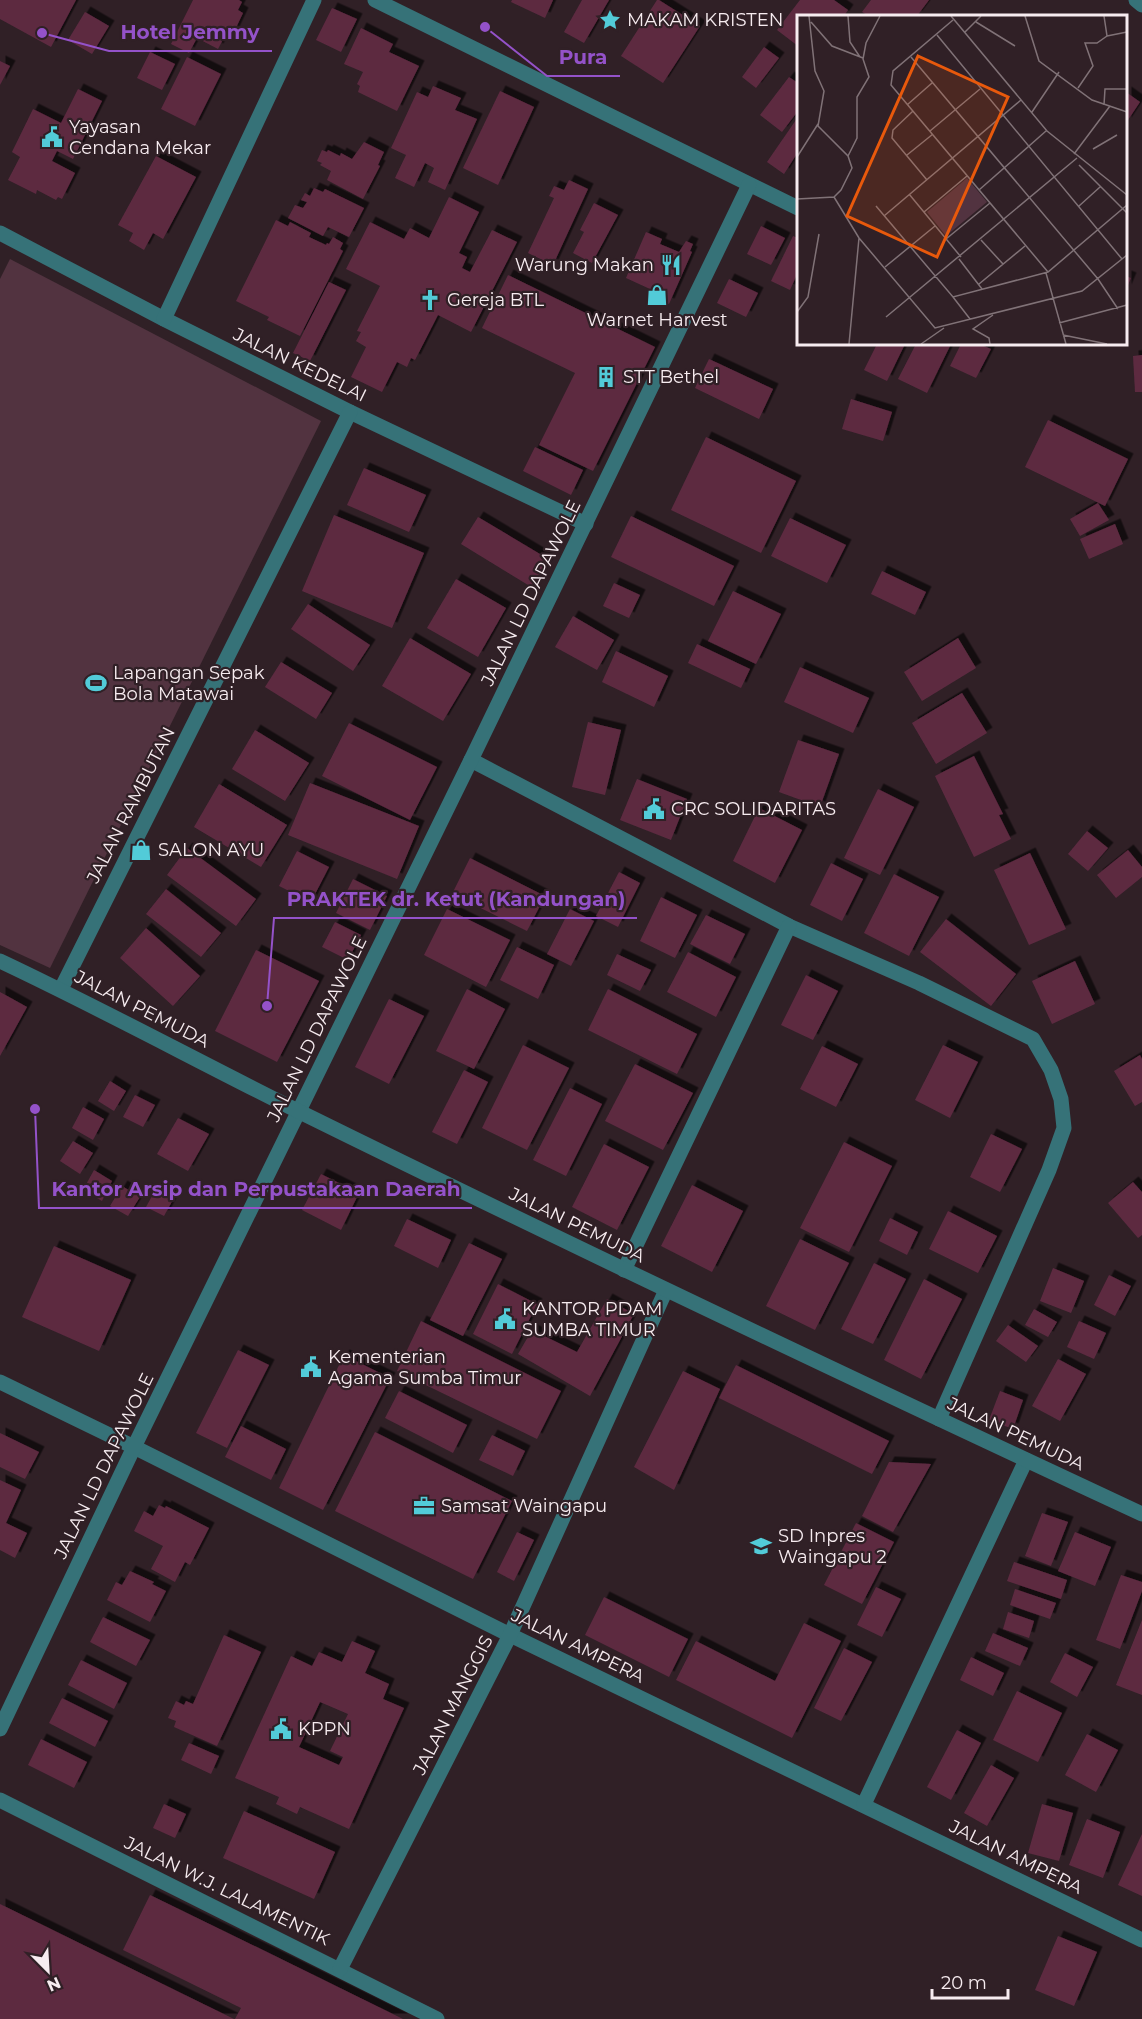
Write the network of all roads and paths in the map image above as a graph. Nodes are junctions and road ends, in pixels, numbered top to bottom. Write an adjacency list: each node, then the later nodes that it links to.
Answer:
1 (314, 0): 8 (street)
2 (375, 0): 5 (street)
3 (1136, 0): 4 (street)
4 (1142, 5)
5 (749, 185): 6 (street); 10 (street, JALAN LD DAPAWOLE)
6 (797, 208)
7 (0, 233): 8 (street, JALAN KEDELAI)
8 (164, 319): 9 (street, JALAN KEDELAI)
9 (350, 412): 10 (street, JALAN KEDELAI); 14 (street, JALAN RAMBUTAN)
10 (586, 524): 11 (street, JALAN LD DAPAWOLE)
11 (471, 760): 12 (street); 15 (street, JALAN LD DAPAWOLE)
12 (789, 926): 16 (street); 19 (street)
13 (0, 961): 14 (street, JALAN PEMUDA)
14 (61, 990): 15 (street, JALAN PEMUDA)
15 (298, 1111): 16 (street, JALAN PEMUDA); 20 (street, JALAN LD DAPAWOLE)
16 (624, 1270): 17 (street, JALAN PEMUDA)
17 (666, 1290): 19 (street, JALAN PEMUDA); 23 (street, JALAN MANGGIS)
18 (0, 1382): 20 (street, JALAN AMPERA)
19 (939, 1419): 21 (street, JALAN PEMUDA)
20 (134, 1447): 23 (street, JALAN AMPERA); 24 (street, JALAN LD DAPAWOLE)
21 (1026, 1460): 22 (street, JALAN PEMUDA); 26 (street)
22 (1142, 1514)
23 (510, 1635): 26 (street, JALAN AMPERA); 28 (street, JALAN MANGGIS)
24 (0, 1729)
25 (0, 1800): 28 (street, JALAN W.J. LALAMENTIK)
26 (864, 1804): 27 (street, JALAN AMPERA)
27 (1142, 1940)
28 (340, 1969): 29 (street, JALAN W.J. LALAMENTIK)
29 (437, 2019)

